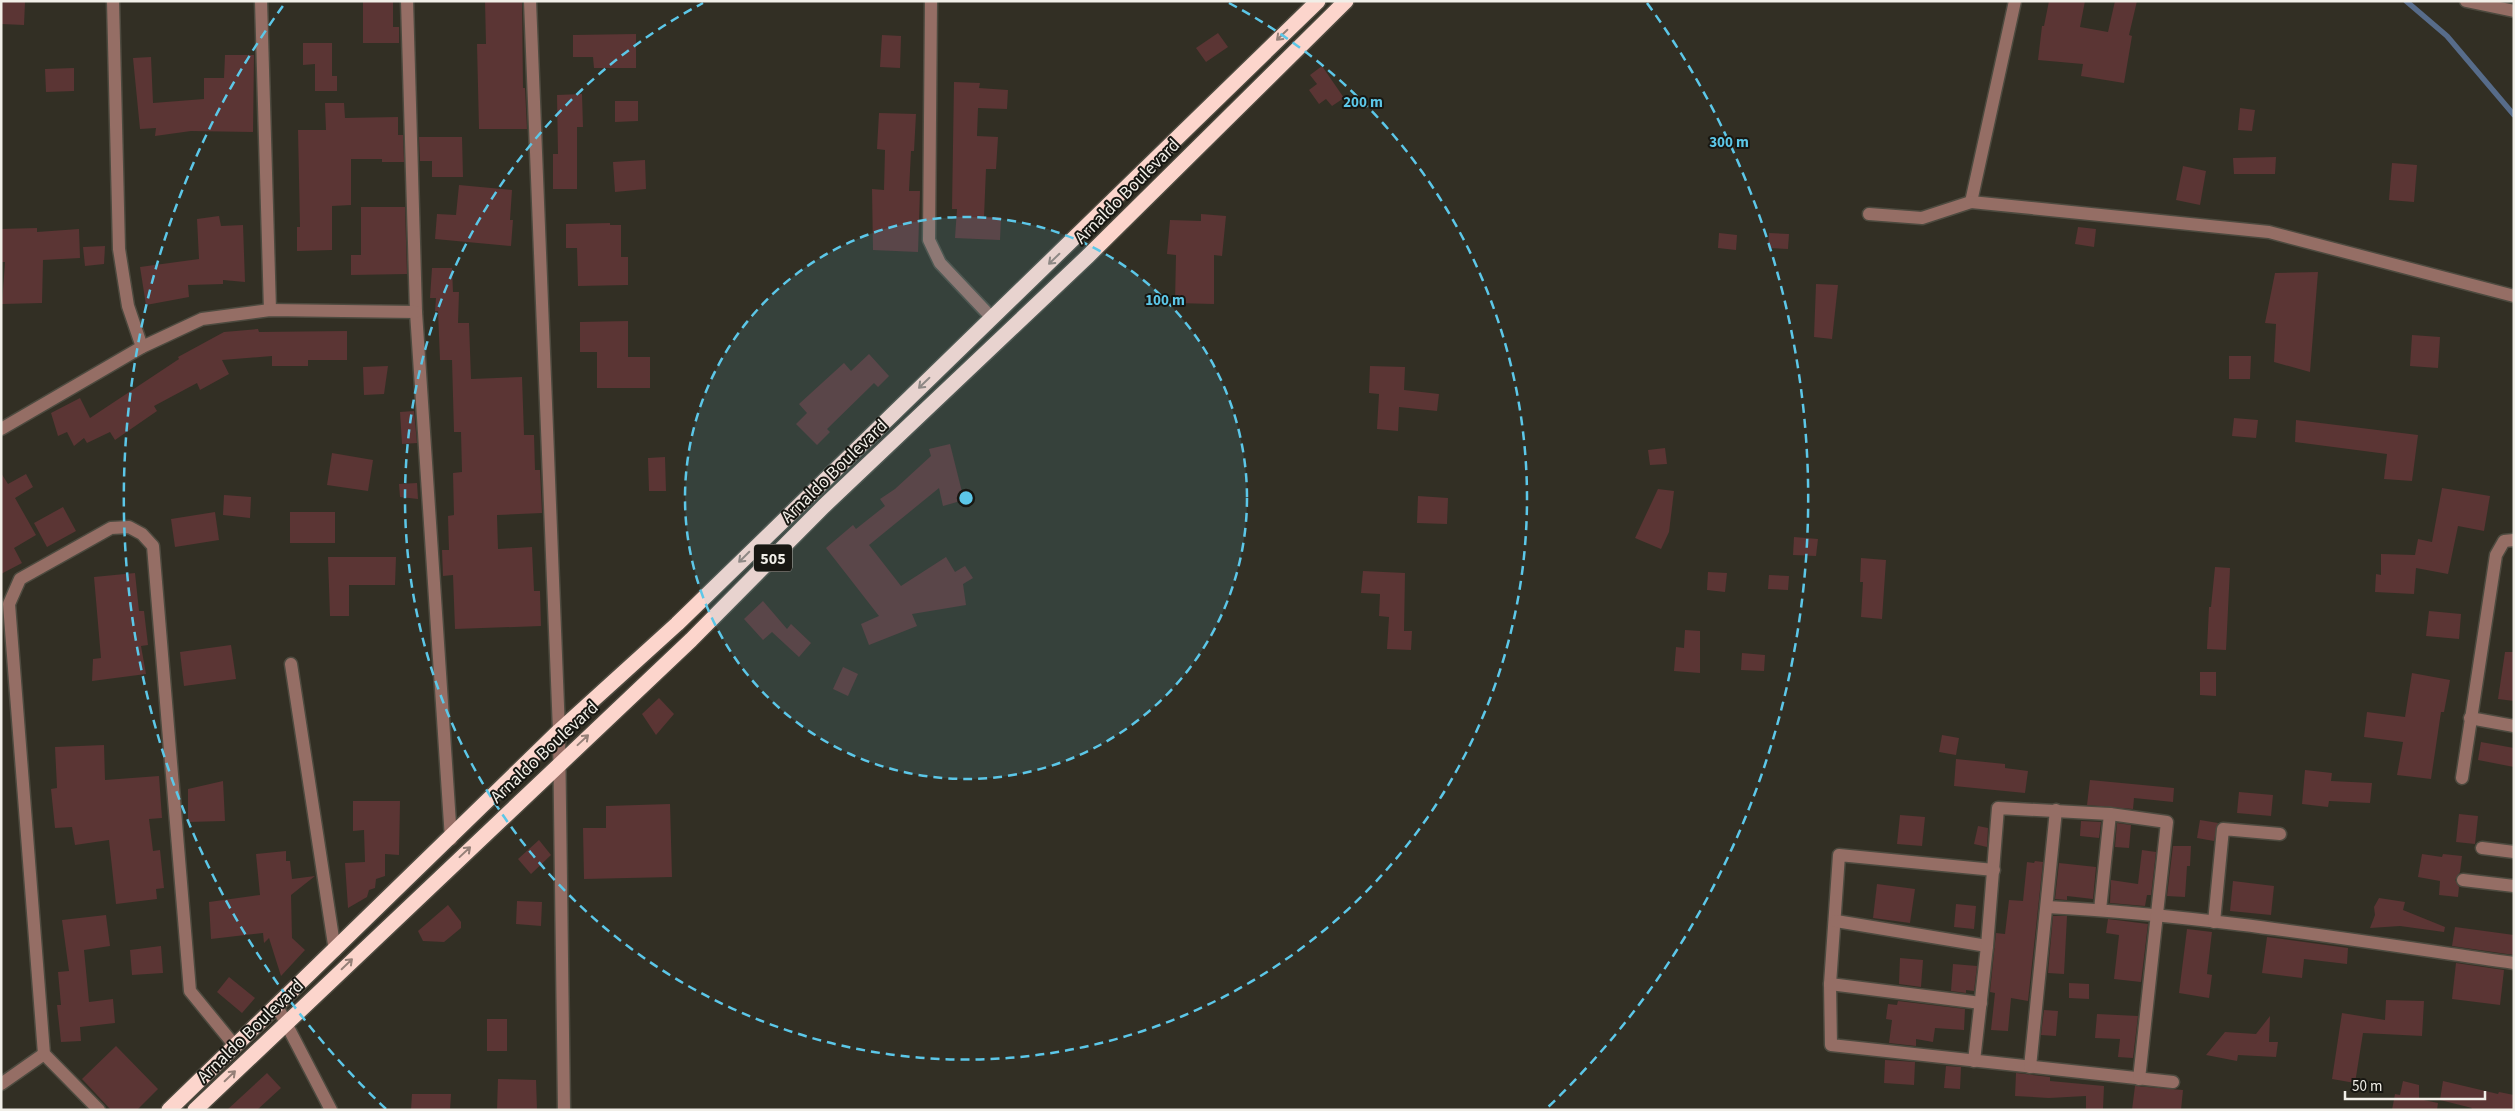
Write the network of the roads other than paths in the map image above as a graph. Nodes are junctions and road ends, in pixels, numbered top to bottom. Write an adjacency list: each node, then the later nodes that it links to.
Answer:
1 (114, 1): 21 (street)
2 (262, 1): 18 (street)
3 (407, 1): 19 (street)
4 (530, 1): 33 (street)
5 (931, 1): 20 (street)
6 (1318, 1): 11 (highway, Arnaldo Boulevard / 505, one-way to 11)
7 (1346, 1): 12 (highway, Arnaldo Boulevard / 505)
8 (2015, 1): 13 (street)
9 (2466, 1): 10 (street)
10 (2514, 11)
11 (1213, 102): 12 (highway); 15 (highway, Arnaldo Boulevard / 505)
12 (1228, 118): 16 (highway, Arnaldo Boulevard / 505)
13 (1971, 202): 14 (street); 17 (street)
14 (1869, 214)
15 (1075, 239): 16 (highway); 20 (highway, Arnaldo Boulevard / 505, one-way to 20)
16 (1088, 256): 23 (highway, Arnaldo Boulevard / 505)
17 (2514, 296)
18 (270, 310): 19 (street); 21 (street)
19 (416, 312): 39 (street)
20 (992, 318): 22 (highway, Arnaldo Boulevard / 505)
21 (142, 347): 24 (street)
22 (941, 366): 23 (highway); 25 (highway, Arnaldo Boulevard / 505, one-way to 25)
23 (955, 380): 26 (highway, Arnaldo Boulevard / 505)
24 (1, 429)
25 (811, 491): 26 (highway); 28 (highway, Arnaldo Boulevard / 505, one-way to 28)
26 (824, 506): 29 (highway, Arnaldo Boulevard / 505)
27 (2514, 540): 31 (street)
28 (677, 624): 29 (highway); 33 (highway, Arnaldo Boulevard / 505)
29 (691, 640): 34 (highway, Arnaldo Boulevard / 505, one-way to 29)
30 (291, 664): 53 (street)
31 (2470, 718): 32 (street); 35 (street)
32 (2514, 726)
33 (559, 731): 34 (street); 39 (highway, Arnaldo Boulevard / 505)
34 (560, 763): 46 (highway, Arnaldo Boulevard / 505, one-way to 34); 70 (street)
35 (2462, 778)
36 (2056, 810): 37 (street); 42 (street); 47 (street)
37 (2110, 814): 48 (street); 49 (street)
38 (2280, 834): 51 (street)
39 (450, 838): 43 (highway, Arnaldo Boulevard / 505)
40 (2482, 848): 41 (street)
41 (2514, 852)
42 (1994, 870): 50 (street); 52 (street)
43 (412, 876): 46 (highway); 53 (highway, Arnaldo Boulevard / 505)
44 (2464, 880): 45 (street)
45 (2514, 886)
46 (424, 891): 58 (highway, Arnaldo Boulevard / 505, one-way to 46)
47 (2047, 907): 48 (street); 62 (street)
48 (2100, 910): 49 (street)
49 (2156, 917): 51 (street); 63 (street)
50 (1836, 921): 52 (street); 55 (street)
51 (2214, 922): 54 (street)
52 (1987, 946): 56 (street)
53 (335, 951): 57 (highway, Arnaldo Boulevard / 505)
54 (2514, 963)
55 (1830, 984): 56 (street); 61 (street)
56 (1981, 1003): 61 (street)
57 (277, 1006): 58 (street); 59 (highway, Arnaldo Boulevard / 505)
58 (286, 1022): 68 (highway, Arnaldo Boulevard / 505, one-way to 58); 69 (street)
59 (236, 1046): 60 (street); 67 (highway, Arnaldo Boulevard / 505)
60 (44, 1054): 65 (street); 66 (street)
61 (1974, 1061): 62 (street)
62 (2030, 1067): 63 (street)
63 (2139, 1079): 64 (street)
64 (2173, 1082)
65 (1, 1084)
66 (99, 1110)
67 (169, 1110)
68 (195, 1110)
69 (331, 1110)
70 (564, 1110)

